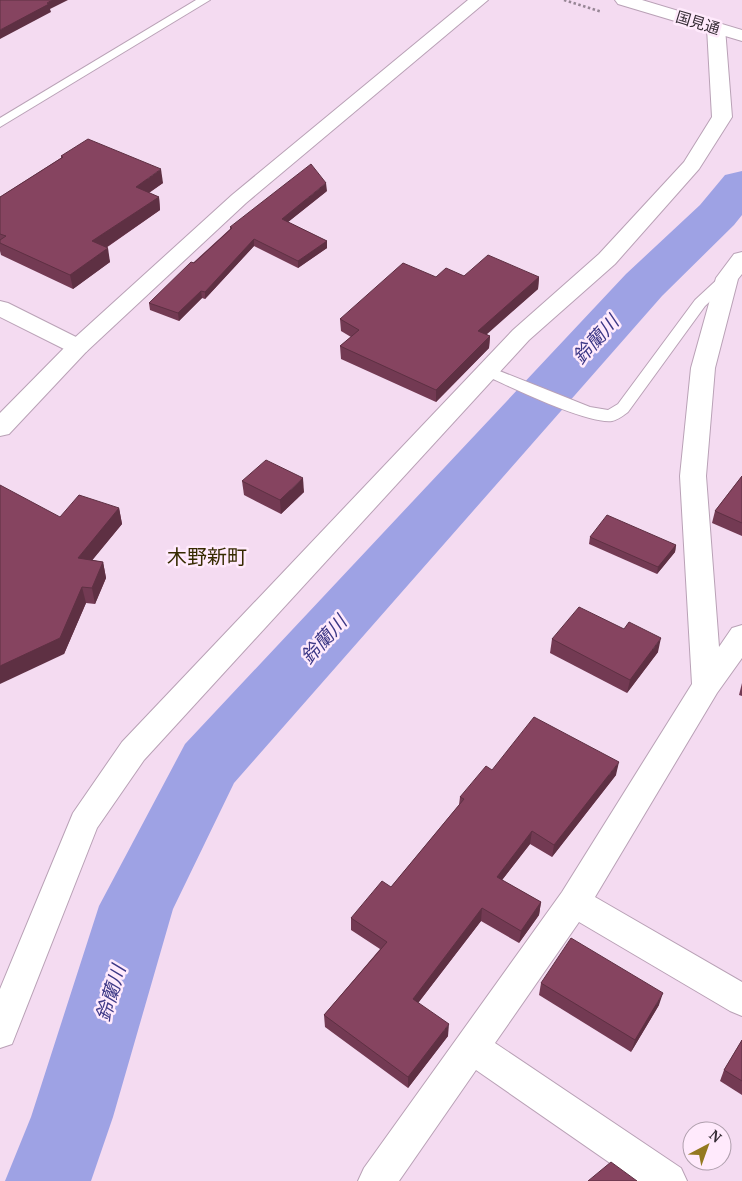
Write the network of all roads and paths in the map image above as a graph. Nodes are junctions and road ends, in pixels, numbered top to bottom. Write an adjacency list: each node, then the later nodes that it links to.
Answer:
1 (204, 0): 6 (lane)
2 (479, 0): 9 (street)
3 (624, 0): 4 (street, 国見通)
4 (716, 28): 5 (street, 国見通); 10 (street)
5 (742, 36)
6 (0, 123)
7 (737, 266): 10 (lane); 13 (street)
8 (0, 308): 9 (street)
9 (78, 347): 11 (street)
10 (487, 372): 16 (street)
11 (0, 428)
12 (742, 636): 13 (street)
13 (707, 685): 14 (street)
14 (574, 902): 15 (street); 17 (street)
15 (742, 1000)
16 (0, 1032)
17 (472, 1047): 18 (street); 19 (street)
18 (377, 1181)
19 (668, 1181)

